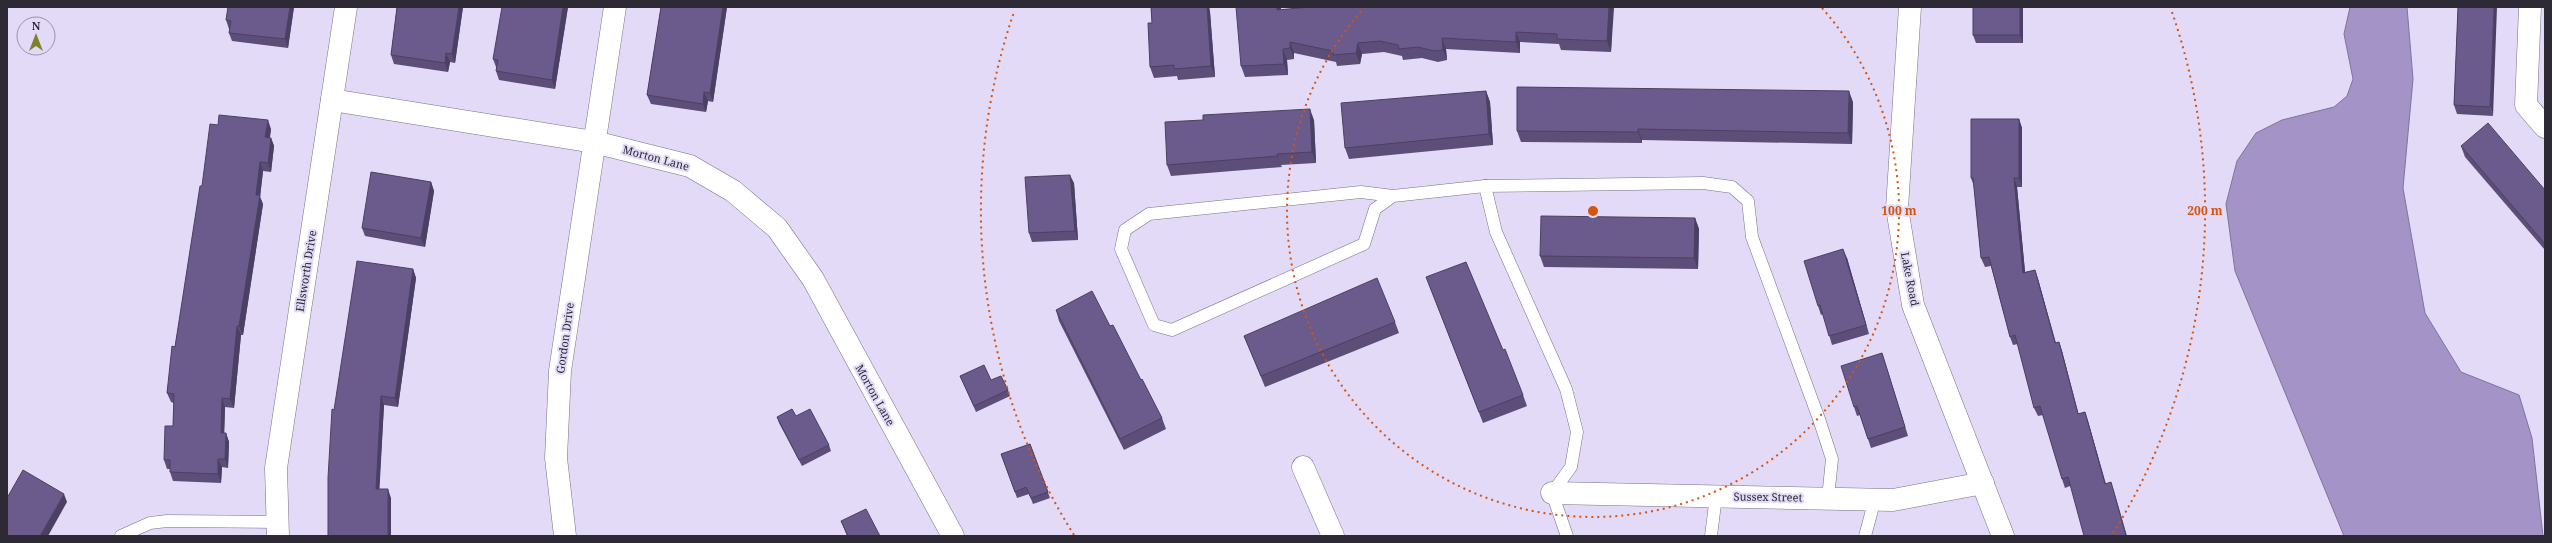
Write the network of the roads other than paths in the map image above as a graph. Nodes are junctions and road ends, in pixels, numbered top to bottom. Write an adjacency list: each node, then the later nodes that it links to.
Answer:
1 (346, 7): 5 (street, Ellsworth Drive)
2 (615, 7): 7 (street, Gordon Drive)
3 (1910, 7): 11 (street, Lake Road)
4 (2530, 7): 6 (street)
5 (332, 100): 7 (street, Morton Lane); 16 (street, Ellsworth Drive)
6 (2545, 127)
7 (594, 142): 18 (street, Gordon Drive); 19 (street, Morton Lane)
8 (1485, 186): 9 (lane); 12 (lane); 14 (lane)
9 (1393, 196): 9 (lane)
10 (1303, 467): 20 (street)
11 (1983, 483): 15 (street, Sussex Street); 24 (street, Lake Road)
12 (1552, 493): 13 (street, Sussex Street); 21 (lane)
13 (1716, 496): 14 (street, Sussex Street); 22 (lane)
14 (1828, 498): 15 (street, Sussex Street)
15 (1875, 499): 23 (lane)
16 (277, 529): 17 (lane)
17 (121, 536)
18 (565, 536)
19 (953, 536)
20 (1333, 536)
21 (1567, 536)
22 (1711, 536)
23 (1865, 536)
24 (2003, 536)

